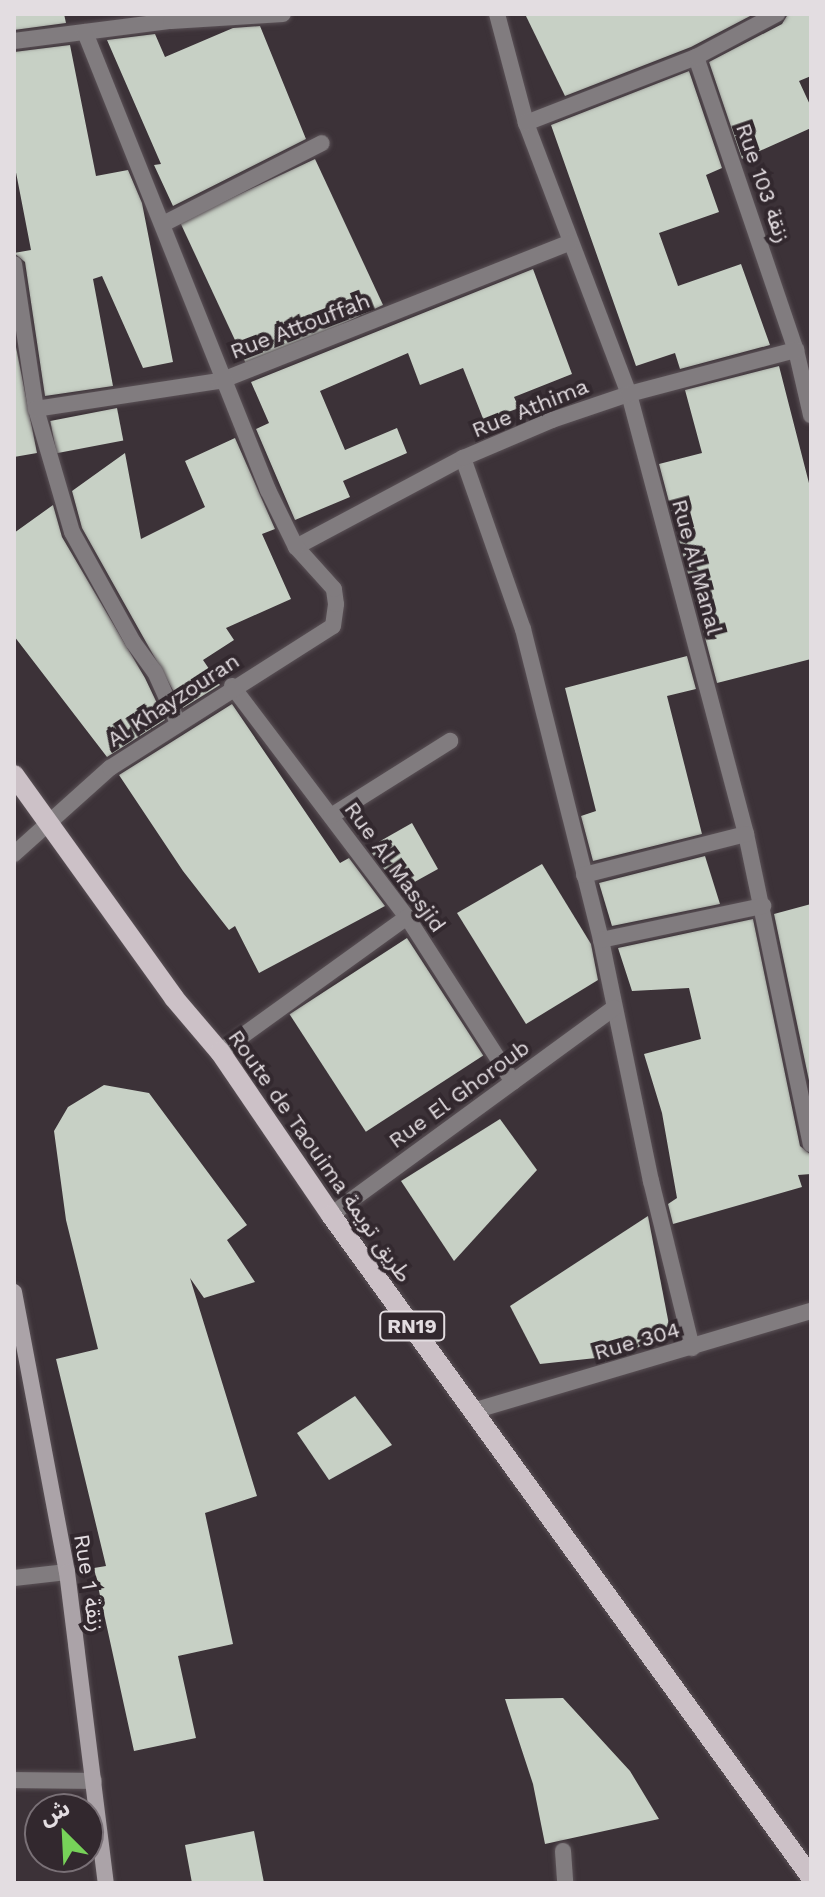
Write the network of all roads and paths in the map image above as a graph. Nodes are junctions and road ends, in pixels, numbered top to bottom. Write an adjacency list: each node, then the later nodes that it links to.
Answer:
1 (283, 14): 4 (street)
2 (497, 14): 8 (street, Rue Al Manal)
3 (777, 14): 7 (street)
4 (215, 17): 5 (street)
5 (85, 32): 6 (street); 10 (street)
6 (14, 41)
7 (696, 57): 8 (street); 13 (street, Rue 103 زنقة)
8 (526, 123): 11 (street, Rue Al Manal)
9 (322, 143): 10 (street)
10 (163, 224): 14 (street)
11 (569, 243): 14 (street, Rue Attouffah); 15 (street, Rue Al Manal)
12 (14, 264): 16 (street)
13 (796, 350): 15 (street, Rue Athima); 17 (street, Rue 103 زنقة)
14 (220, 381): 16 (street, Rue Attouffah); 19 (street)
15 (629, 394): 18 (street, Rue Athima); 26 (street, Rue Al Manal)
16 (36, 409): 21 (street)
17 (811, 415)
18 (463, 458): 19 (street, Rue Athima); 28 (street)
19 (296, 547): 20 (street, Al Khayzouran)
20 (232, 686): 21 (street, Al Khayzouran); 24 (street, Rue Al Massjid)
21 (178, 723): 25 (street, Al Khayzouran)
22 (450, 741): 24 (street)
23 (14, 775): 25 (main road, Route de Taouima طريق تويمة / RN19)
24 (331, 816): 30 (street, Rue Al Massjid)
25 (45, 821): 27 (street, Al Khayzouran); 33 (main road, Route de Taouima طريق تويمة / RN19)
26 (746, 834): 28 (street); 29 (street, Rue Al Manal)
27 (14, 854)
28 (584, 875): 31 (street)
29 (763, 906): 31 (street); 35 (street, Rue Al Manal)
30 (407, 917): 33 (street); 34 (street, Rue Al Massjid)
31 (601, 940): 32 (street)
32 (614, 1008): 34 (street, Rue El Ghoroub); 39 (street)
33 (220, 1052): 36 (main road, Route de Taouima طريق تويمة / RN19)
34 (513, 1082): 36 (street, Rue El Ghoroub)
35 (811, 1144)
36 (331, 1215): 40 (main road, Route de Taouima طريق تويمة / RN19)
37 (14, 1292): 41 (street, Rue 1 زنقة)
38 (811, 1311): 39 (street, Rue 304)
39 (692, 1348): 40 (street, Rue 304)
40 (473, 1411): 46 (main road, Route de Taouima طريق تويمة / RN19)
41 (67, 1572): 42 (street); 44 (street, Rue 1 زنقة)
42 (14, 1578)
43 (14, 1780): 44 (street)
44 (94, 1781): 47 (street, Rue 1 زنقة)
45 (563, 1851): 48 (street)
46 (811, 1877)
47 (106, 1883)
48 (565, 1883)

